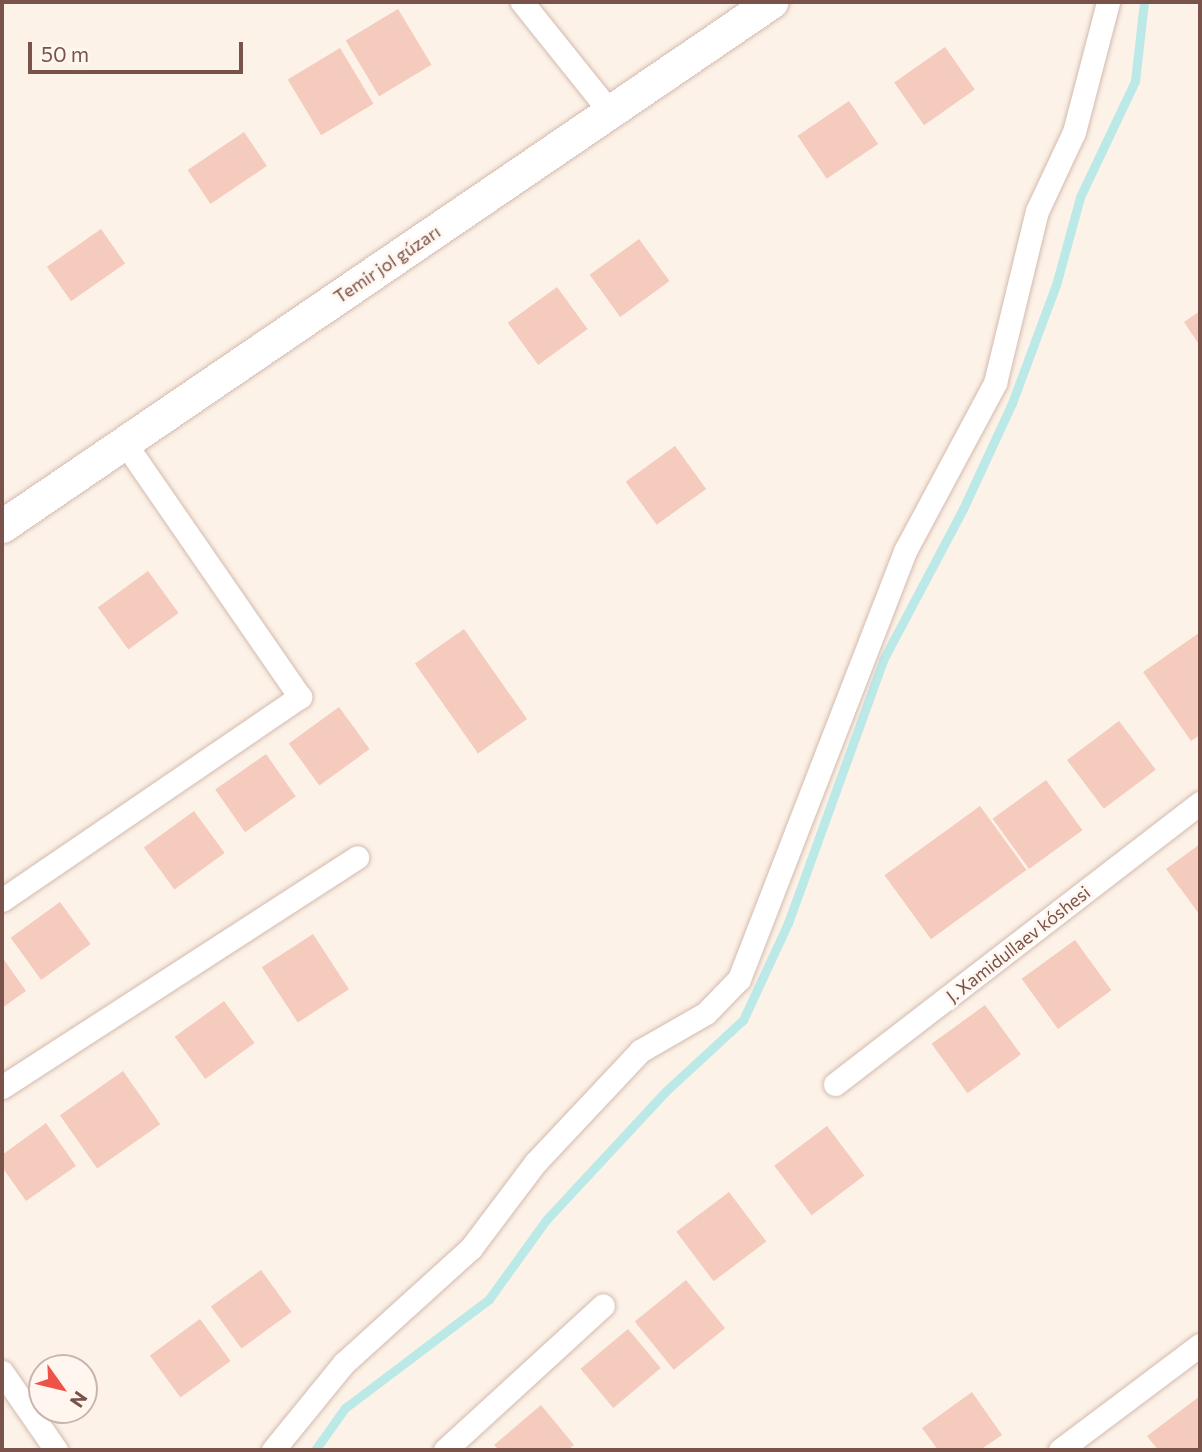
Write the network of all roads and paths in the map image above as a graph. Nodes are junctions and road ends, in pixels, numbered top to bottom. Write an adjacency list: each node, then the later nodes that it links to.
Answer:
1 (522, 2): 4 (street)
2 (771, 2): 4 (street, Temir jol gúzarı)
3 (1108, 2): 16 (street)
4 (610, 112): 5 (street, Temir jol gúzarı)
5 (125, 443): 6 (street, Temir jol gúzarı); 9 (street)
6 (2, 526)
7 (1200, 803): 10 (street, J. Xamidullaev kóshesi)
8 (357, 857): 11 (street)
9 (2, 900)
10 (835, 1084)
11 (2, 1087)
12 (603, 1305): 17 (street)
13 (1200, 1345): 18 (street)
14 (2, 1372): 15 (street)
15 (57, 1450)
16 (272, 1450)
17 (445, 1450)
18 (1060, 1450)

